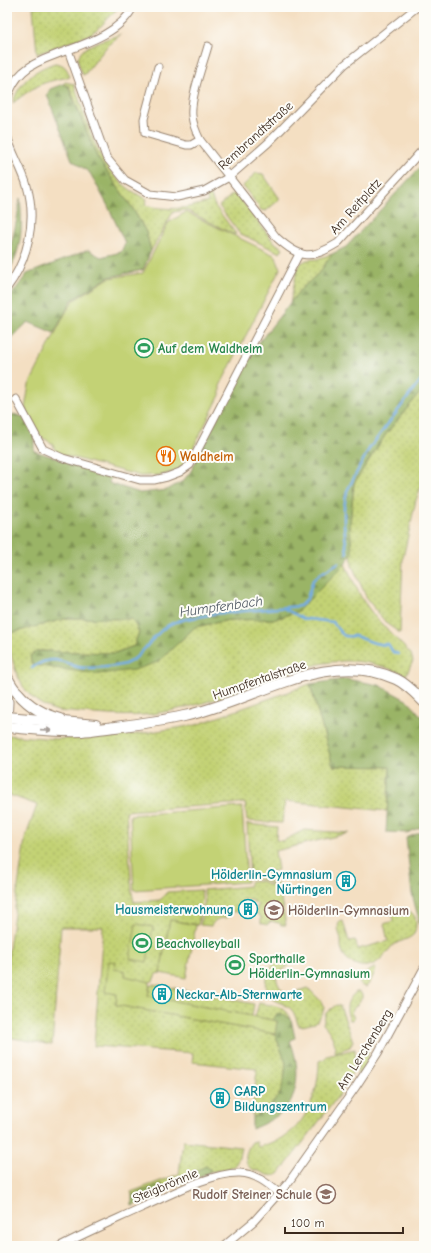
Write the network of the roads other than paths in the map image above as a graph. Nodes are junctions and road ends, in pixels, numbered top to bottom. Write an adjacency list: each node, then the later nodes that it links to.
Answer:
1 (133, 7): 4 (street)
2 (417, 7): 10 (street, Rembrandtstraße)
3 (208, 46): 8 (street)
4 (68, 50): 6 (street); 10 (street, Rembrandtstraße)
5 (158, 67): 8 (street)
6 (7, 99)
7 (7, 135): 12 (street)
8 (200, 140): 10 (street)
9 (424, 148): 11 (street, Am Reitplatz)
10 (229, 177): 11 (street)
11 (299, 254): 13 (street)
12 (7, 288)
13 (16, 400)
14 (7, 678): 18 (street)
15 (7, 688): 17 (street)
16 (424, 702): 19 (street, Humpfentalstraße)
17 (7, 722): 18 (street, Humpfentalstraße); 19 (street, Humpfentalstraße, one-way to 19)
18 (78, 724): 19 (street, Humpfentalstraße)
19 (118, 726)
20 (424, 968): 21 (street, Am Lerchenberg)
21 (279, 1193): 22 (street, Steigbrönnle); 23 (street, Am Lerchenberg)
22 (60, 1246)
23 (224, 1246)

